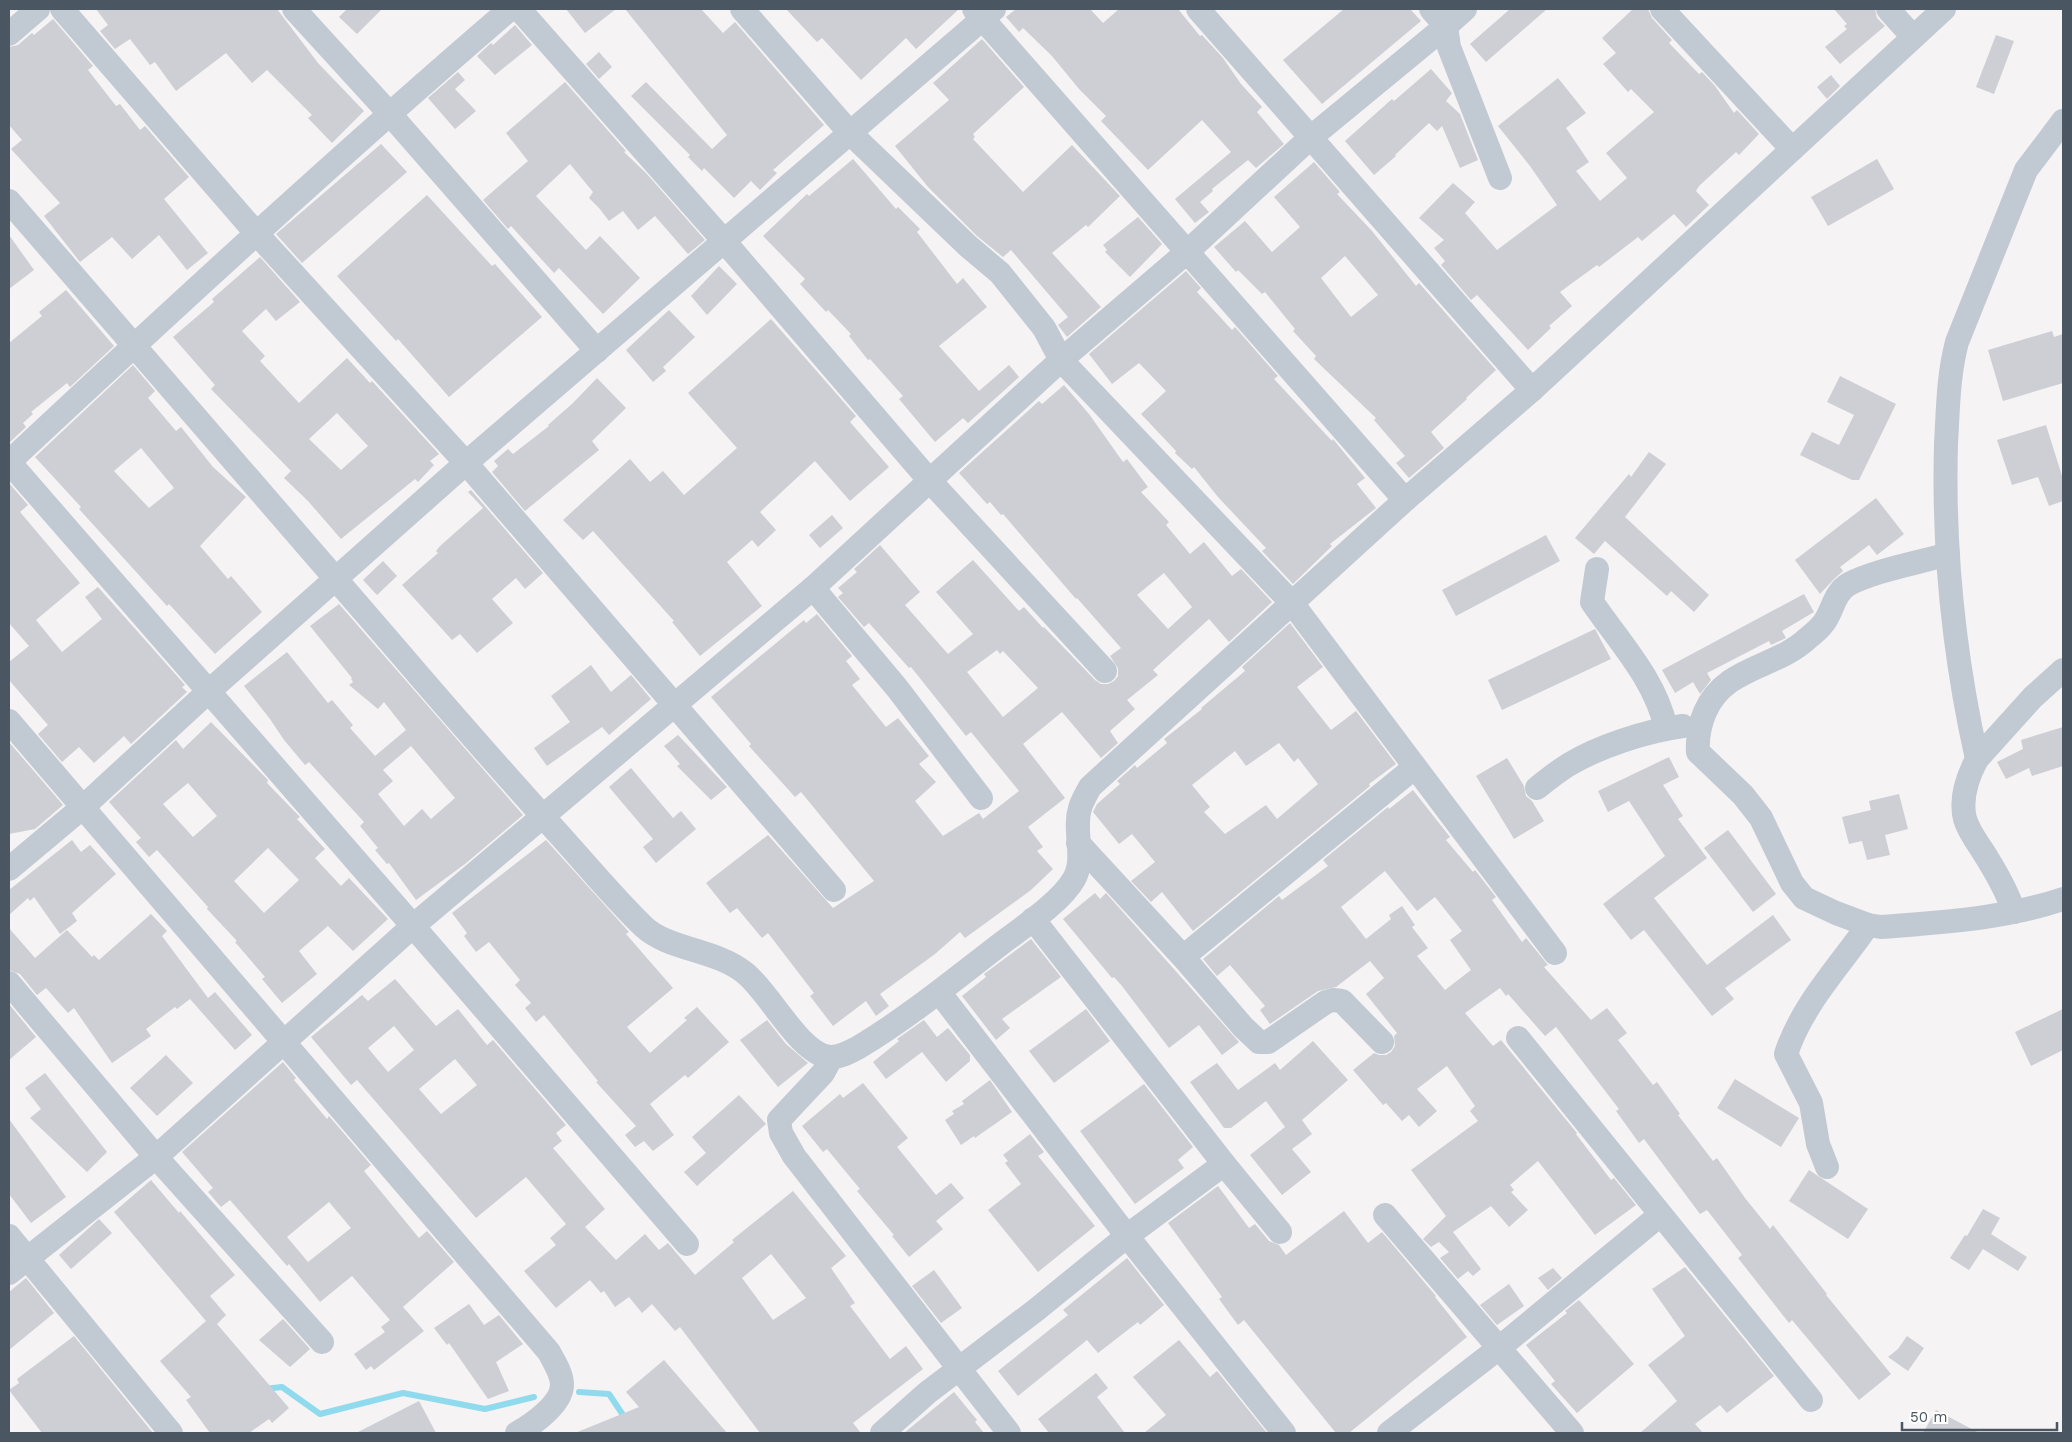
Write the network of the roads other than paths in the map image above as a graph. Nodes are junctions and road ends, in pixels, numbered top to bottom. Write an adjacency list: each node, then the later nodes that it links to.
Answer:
1 (38, 9): 15 (street)
2 (62, 9): 24 (street)
3 (294, 9): 17 (street)
4 (510, 9): 17 (street)
5 (519, 9): 25 (street)
6 (742, 9): 19 (street)
7 (1198, 9): 20 (street)
8 (1431, 9): 14 (street)
9 (1465, 9): 14 (street)
10 (1662, 9): 21 (street)
11 (1888, 9): 16 (street)
12 (1944, 9): 16 (street)
13 (984, 12): 19 (street); 26 (street)
14 (1446, 26): 20 (street); 22 (street)
15 (9, 34)
16 (1913, 37): 21 (street)
17 (389, 113): 24 (street); 28 (street)
18 (2063, 120): 35 (street)
19 (850, 132): 25 (street); 29 (street)
20 (1310, 138): 26 (street); 30 (street)
21 (1792, 149): 30 (street)
22 (1500, 178)
23 (9, 201): 27 (street)
24 (256, 233): 27 (street); 32 (street)
25 (724, 241): 28 (street); 33 (street)
26 (1187, 252): 29 (street); 34 (street)
27 (133, 345): 31 (street); 37 (street)
28 (597, 352): 32 (street)
29 (1061, 360): 33 (street); 39 (street)
30 (1532, 390): 34 (street)
31 (9, 462): 42 (street)
32 (466, 463): 37 (street); 43 (street)
33 (930, 481): 38 (street); 41 (street)
34 (1405, 500): 39 (street)
35 (1948, 554): 45 (street); 47 (street)
36 (1597, 569): 46 (street)
37 (335, 578): 42 (street); 52 (street)
38 (813, 588): 43 (street); 50 (street)
39 (1292, 603): 48 (street); 53 (street)
40 (2063, 670): 47 (street)
41 (1106, 671)
42 (208, 692): 51 (street); 60 (street)
43 (675, 705): 52 (street); 55 (street)
44 (9, 721): 51 (street)
45 (1699, 724): 46 (street); 59 (street)
46 (1666, 728): 49 (street)
47 (1977, 759): 57 (street)
48 (1415, 767): 61 (street); 62 (street)
49 (1536, 788)
50 (981, 798)
51 (83, 807): 54 (street); 66 (street)
52 (542, 816): 60 (street); 68 (street)
53 (1078, 843): 58 (street); 62 (street)
54 (9, 869)
55 (834, 890)
56 (2063, 899): 57 (street)
57 (2014, 912): 59 (street)
58 (1033, 920): 64 (street); 70 (street)
59 (1868, 925): 71 (street)
60 (413, 926): 66 (street); 77 (street)
61 (1555, 953)
62 (1183, 957): 67 (street)
63 (9, 982): 69 (street)
64 (939, 992): 68 (street); 76 (street)
65 (1518, 1038): 73 (street)
66 (284, 1040): 69 (street); 85 (street)
67 (1382, 1042)
68 (830, 1058): 82 (street)
69 (156, 1156): 78 (street); 80 (street)
70 (1224, 1164): 74 (street); 76 (street)
71 (1827, 1167)
72 (1386, 1215): 81 (street)
73 (1660, 1215): 81 (street); 83 (street)
74 (1280, 1232)
75 (9, 1236): 78 (street)
76 (1127, 1236): 82 (street); 88 (street)
77 (687, 1244)
78 (28, 1257): 79 (street); 84 (street)
79 (9, 1274)
80 (322, 1342)
81 (1499, 1348): 89 (street); 90 (street)
82 (959, 1368): 86 (street); 87 (street)
83 (1811, 1400)
84 (171, 1433)
85 (517, 1433)
86 (882, 1433)
87 (1009, 1433)
88 (1284, 1433)
89 (1389, 1433)
90 (1572, 1433)

